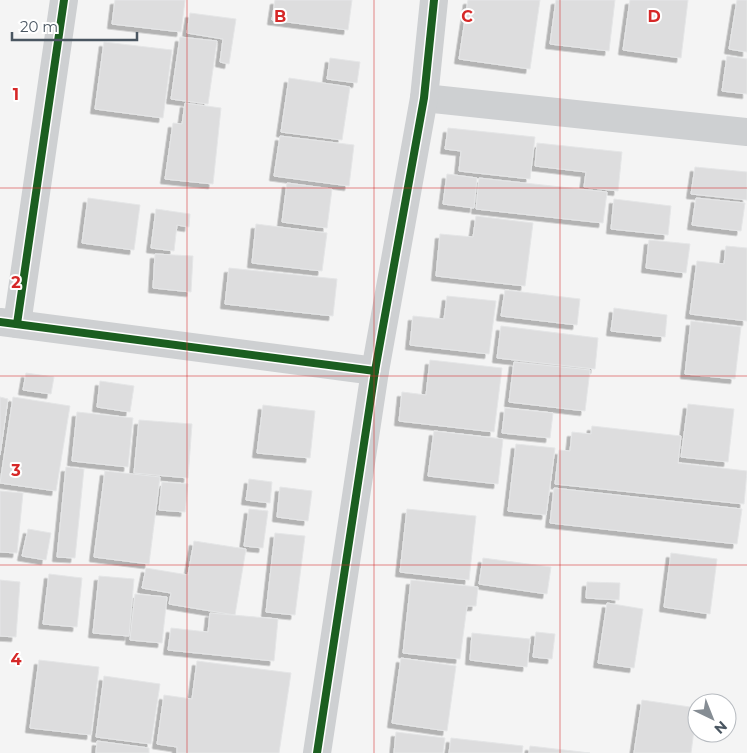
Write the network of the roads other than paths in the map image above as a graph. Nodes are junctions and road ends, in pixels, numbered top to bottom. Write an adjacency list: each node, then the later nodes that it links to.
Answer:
1 (64, 0): 5 (street)
2 (434, 0): 3 (street)
3 (424, 98): 4 (street); 6 (street)
4 (747, 132)
5 (9, 323): 6 (street)
6 (375, 371): 7 (street)
7 (317, 753)

